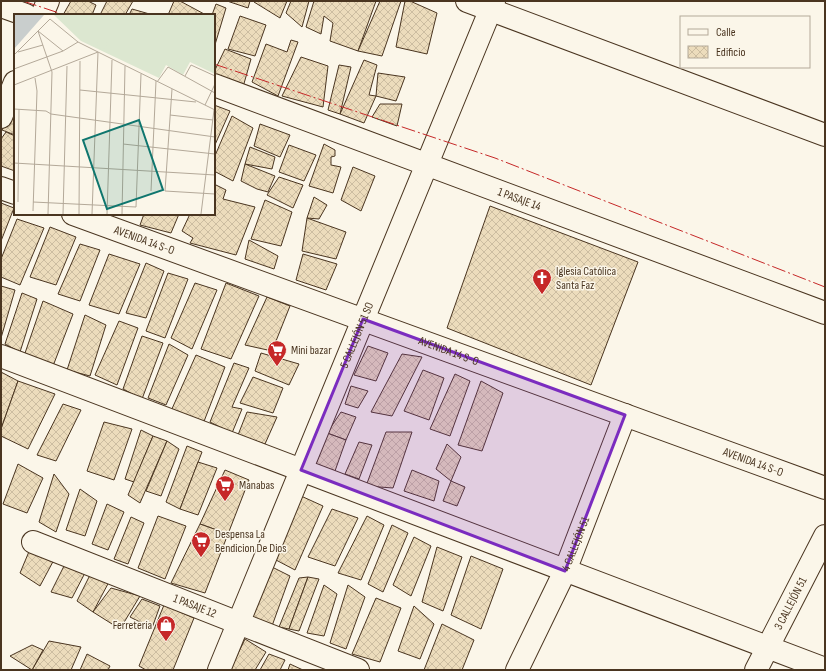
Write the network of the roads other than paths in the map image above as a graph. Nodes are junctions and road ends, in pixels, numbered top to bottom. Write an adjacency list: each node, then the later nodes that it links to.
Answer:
1 (48, 1): 6 (street)
2 (467, 1): 3 (street)
3 (492, 5): 10 (street); 11 (street, 5 CALLEJÓN 51 SO)
4 (1, 6): 5 (street)
5 (23, 14)
6 (42, 14)
7 (14, 84): 9 (street)
8 (215, 85): 11 (street, 1 PASAJE 14)
9 (1, 117)
10 (825, 135)
11 (427, 164): 15 (street, 1 PASAJE 14); 16 (street, 5 CALLEJÓN 51 SO)
12 (1, 188): 13 (street)
13 (14, 193)
14 (76, 215): 16 (street, AVENIDA 14 S-O)
15 (825, 313)
16 (363, 319): 18 (street, AVENIDA 14 S-O); 19 (street, 5 CALLEJÓN 51 SO)
17 (1, 356): 19 (street)
18 (625, 415): 20 (street, AVENIDA 14 S-O); 23 (street, 4 CALLEJÓN 51)
19 (301, 470): 23 (street); 24 (street, 5 CALLEJÓN 51 SO)
20 (825, 488)
21 (825, 536): 25 (street, 3 CALLEJÓN 51)
22 (33, 542): 24 (street, 1 PASAJE 12)
23 (565, 571): 25 (street); 29 (street, 4 CALLEJÓN 51)
24 (238, 623): 27 (street, 5 CALLEJÓN 51 SO); 28 (street, 1 PASAJE 12)
25 (768, 647): 26 (street); 30 (street, 3 CALLEJÓN 51)
26 (825, 669)
27 (219, 670)
28 (358, 670)
29 (517, 670)
30 (756, 670)

